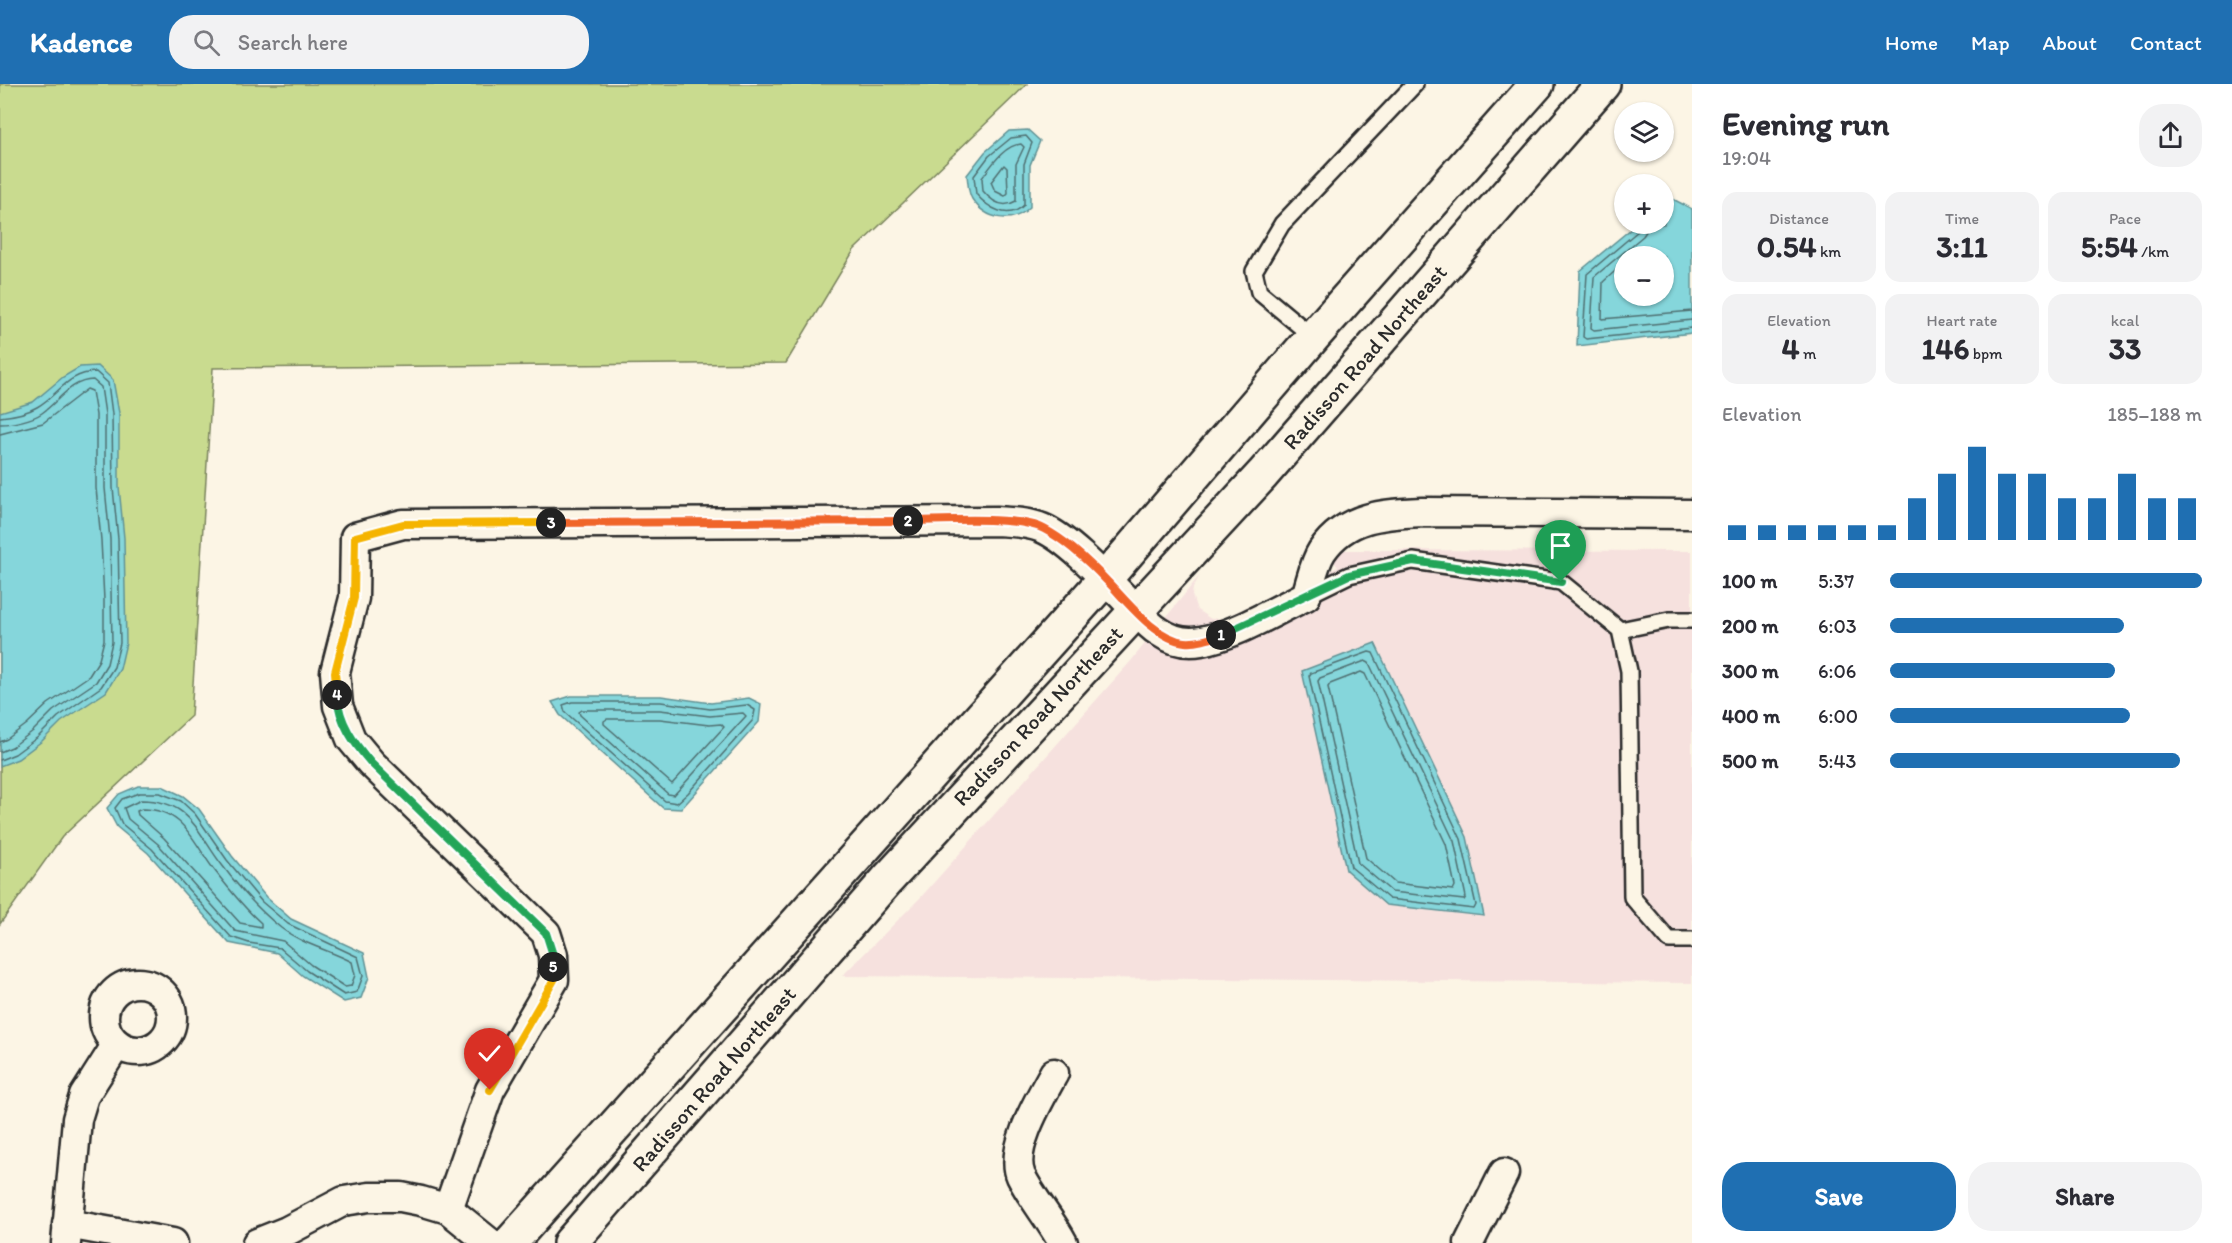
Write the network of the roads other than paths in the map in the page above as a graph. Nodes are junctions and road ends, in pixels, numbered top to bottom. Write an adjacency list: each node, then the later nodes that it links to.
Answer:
1 (1415, 84): 4 (lane)
2 (1537, 84): 4 (main road, Radisson Road Northeast)
3 (1603, 84): 8 (main road, Radisson Road Northeast)
4 (1313, 337): 6 (main road, Radisson Road Northeast)
5 (1692, 514): 7 (street)
6 (1105, 579): 8 (street); 15 (street); 20 (main road, Radisson Road Northeast)
7 (1306, 596): 8 (street); 10 (lane)
8 (1135, 609): 21 (main road, Radisson Road Northeast)
9 (1692, 620): 10 (lane)
10 (1620, 630): 11 (lane)
11 (1692, 940)
12 (117, 1044): 16 (street)
13 (1054, 1073): 22 (street)
14 (1504, 1173): 23 (street)
15 (448, 1209): 18 (street); 19 (street)
16 (67, 1234): 17 (street)
17 (173, 1243)
18 (257, 1243)
19 (490, 1243)
20 (510, 1243)
21 (570, 1243)
22 (1063, 1243)
23 (1468, 1243)

